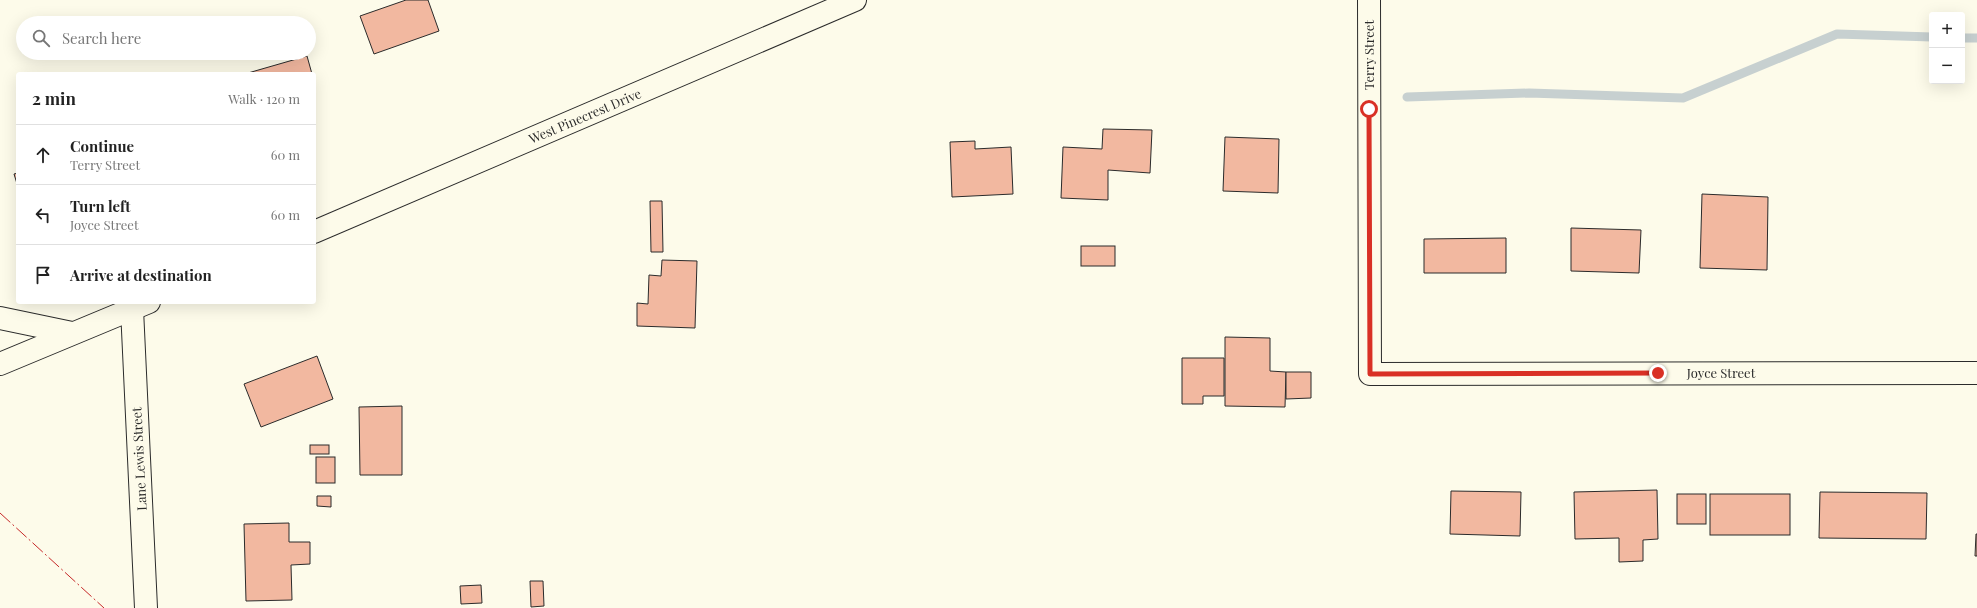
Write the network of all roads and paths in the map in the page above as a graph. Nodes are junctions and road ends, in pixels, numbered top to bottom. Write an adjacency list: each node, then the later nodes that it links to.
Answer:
1 (855, 0): 3 (street, West Pinecrest Drive)
2 (1369, 0): 9 (street, Terry Street)
3 (316, 231)
4 (141, 306): 6 (street); 10 (street, Lane Lewis Street)
5 (0, 318): 6 (street)
6 (72, 333): 7 (street)
7 (0, 364)
8 (1977, 373): 9 (street, Joyce Street)
9 (1370, 374)
10 (146, 608)

